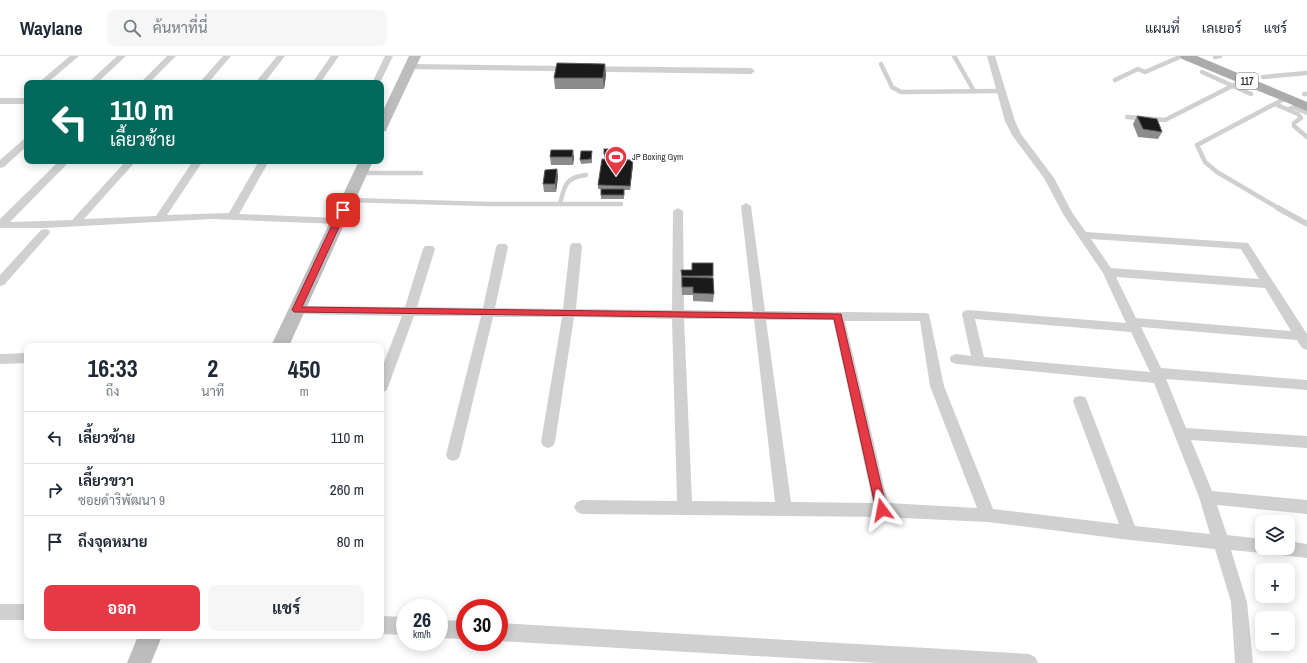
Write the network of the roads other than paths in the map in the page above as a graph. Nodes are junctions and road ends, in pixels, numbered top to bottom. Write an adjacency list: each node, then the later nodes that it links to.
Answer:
1 (75, 56): 19 (street)
2 (122, 56): 20 (street)
3 (172, 56): 21 (street)
4 (227, 56): 22 (street)
5 (281, 56): 23 (street)
6 (335, 56): 24 (street)
7 (389, 56): 25 (street)
8 (954, 56): 28 (lane)
9 (991, 56): 29 (street)
10 (1182, 56): 26 (lane)
11 (1186, 56): 27 (main road, 117)
12 (1216, 56): 18 (main road, 117)
13 (412, 62): 15 (street); 37 (street)
14 (881, 64): 28 (lane)
15 (751, 71)
16 (1202, 72): 27 (lane)
17 (1307, 73): 18 (lane)
18 (1263, 77): 31 (main road, 117)
19 (46, 80)
20 (95, 80)
21 (147, 80)
22 (206, 80)
23 (261, 80)
24 (318, 80)
25 (377, 80)
26 (1115, 80)
27 (1238, 83): 30 (lane); 34 (main road, 117); 36 (lane)
28 (974, 91): 29 (lane)
29 (1001, 91): 60 (street)
30 (1251, 94)
31 (1306, 98): 34 (main road, 117)
32 (24, 99): 33 (street)
33 (2, 103)
34 (1283, 104): 35 (lane); 38 (lane); 57 (lane)
35 (1307, 113)
36 (1127, 116)
37 (384, 122)
38 (1307, 137)
39 (24, 144): 44 (street)
40 (62, 164): 58 (street)
41 (128, 164): 56 (street)
42 (196, 164): 54 (street)
43 (262, 164): 53 (street)
44 (0, 165)
45 (363, 167): 46 (lane); 48 (street)
46 (421, 173)
47 (586, 175): 49 (lane)
48 (348, 200): 49 (lane); 55 (street)
49 (560, 204): 50 (lane)
50 (621, 204)
51 (746, 206): 72 (street)
52 (678, 211): 71 (street)
53 (232, 217): 54 (street); 55 (street)
54 (159, 219): 56 (street)
55 (338, 221): 67 (street)
56 (74, 223): 58 (street)
57 (1307, 224)
58 (0, 225)
59 (0, 233): 65 (street)
60 (1084, 235): 64 (street); 66 (street)
61 (576, 246): 70 (street)
62 (502, 247): 69 (street)
63 (429, 249): 68 (street)
64 (1108, 272): 66 (street); 74 (street)
65 (0, 282)
66 (1268, 284): 75 (street)
67 (297, 310): 68 (street); 76 (street)
68 (410, 311): 69 (street); 82 (street)
69 (488, 312): 70 (street); 88 (street)
70 (569, 313): 71 (street); 86 (street)
71 (678, 314): 72 (street); 92 (street)
72 (759, 315): 73 (street); 93 (street)
73 (838, 316): 94 (street); 95 (street)
74 (1133, 325): 75 (street); 80 (street); 81 (street)
75 (1304, 340)
76 (281, 343)
77 (24, 358): 78 (street)
78 (0, 359)
79 (956, 359): 80 (street)
80 (979, 361): 81 (street)
81 (1158, 376): 83 (street); 85 (street)
82 (384, 378)
83 (1307, 385)
84 (1080, 401): 96 (street)
85 (1181, 433): 87 (street); 89 (street)
86 (548, 442)
87 (1307, 442)
88 (453, 454)
89 (1207, 497): 91 (street); 97 (street)
90 (582, 507): 92 (street)
91 (1307, 507)
92 (685, 508): 93 (street)
93 (784, 510): 94 (street)
94 (882, 510): 95 (street)
95 (988, 515): 96 (street)
96 (1130, 532): 97 (street)
97 (1220, 541): 98 (street); 109 (street)
98 (1255, 545)
99 (1295, 550): 100 (street)
100 (1307, 551)
101 (0, 612): 102 (street)
102 (24, 612)
103 (384, 625): 104 (street)
104 (396, 626)
105 (508, 633): 108 (street)
106 (149, 639): 107 (street)
107 (138, 663)
108 (1029, 663)
109 (1244, 663)

